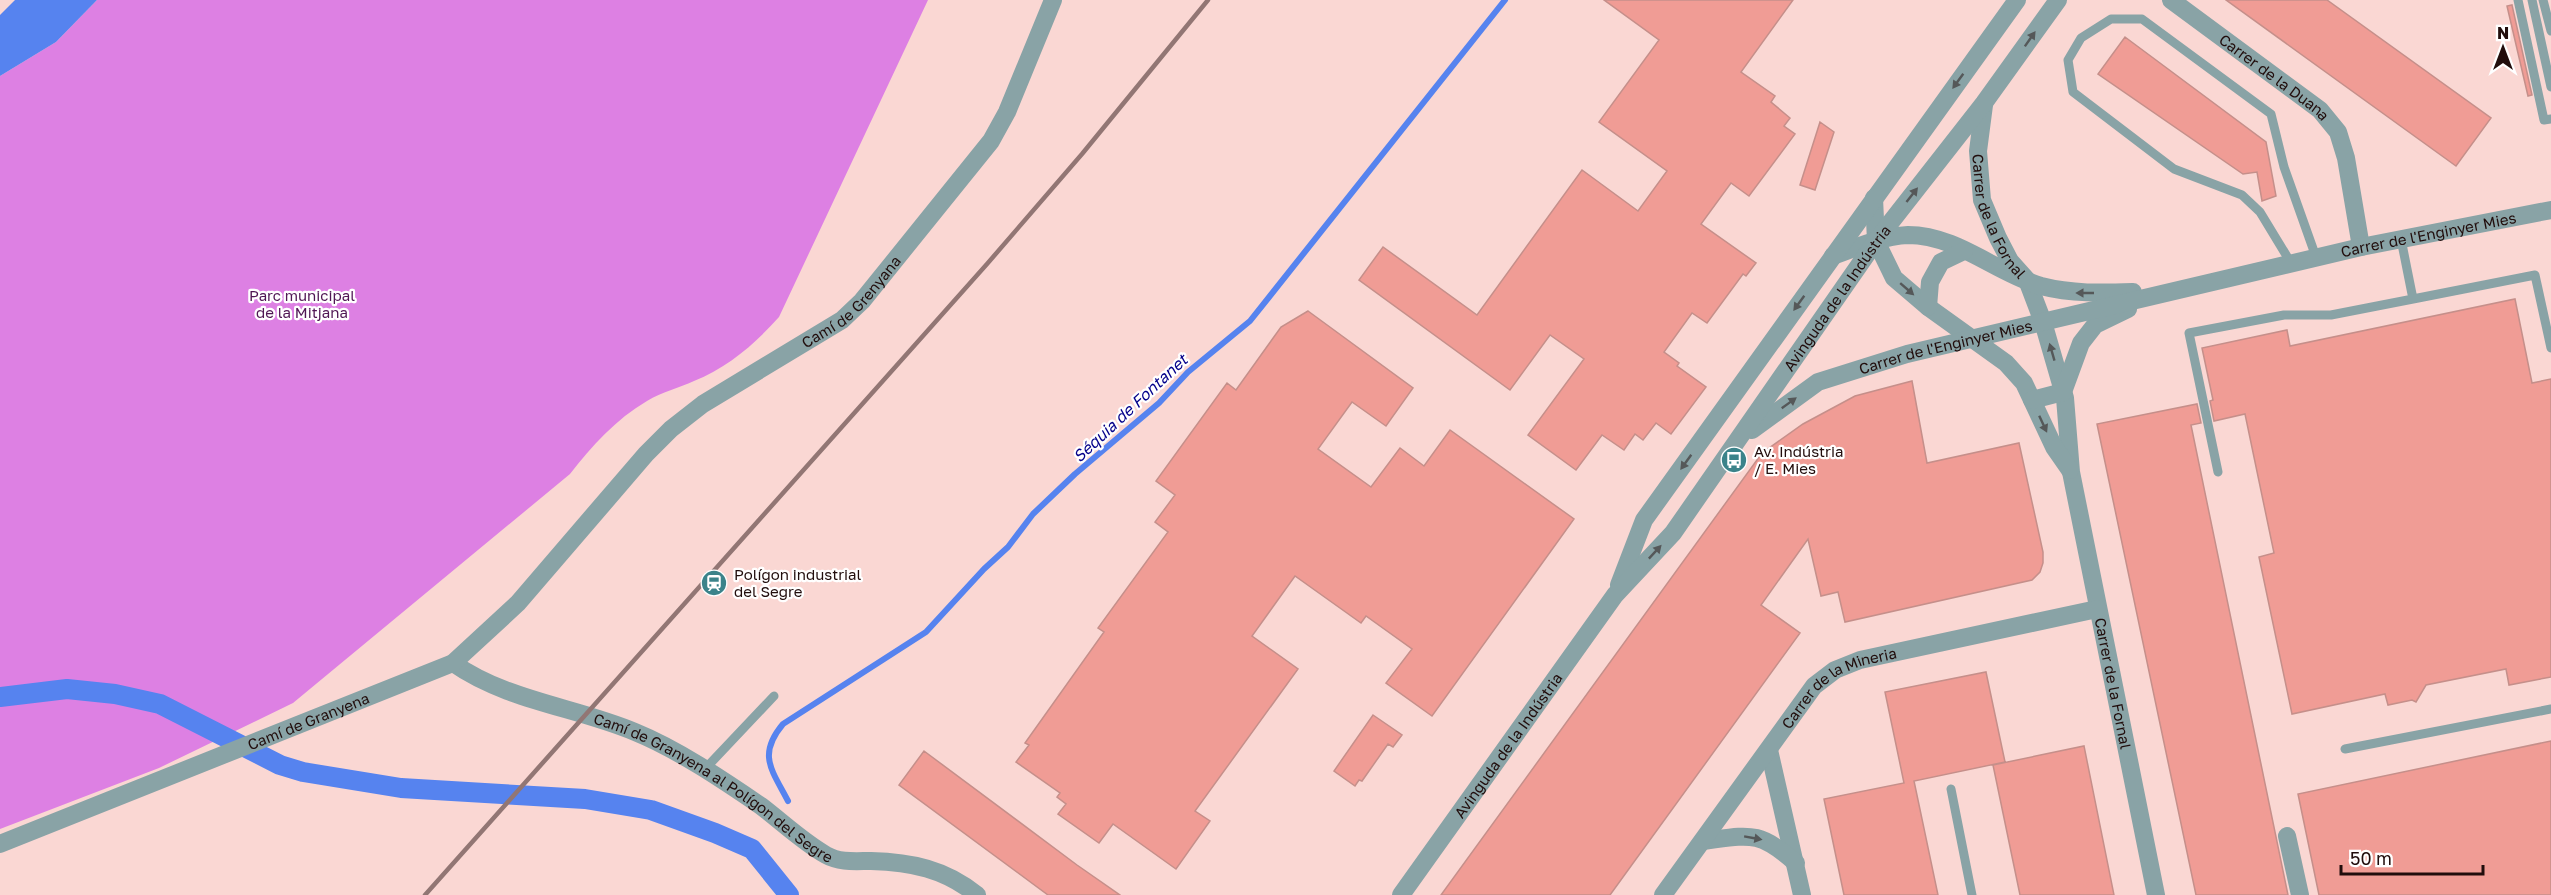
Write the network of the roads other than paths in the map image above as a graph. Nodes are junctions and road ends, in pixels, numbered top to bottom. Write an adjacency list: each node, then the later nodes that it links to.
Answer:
1 (1053, 0): 33 (street, Camí de Grenyana)
2 (2017, 0): 12 (street, Avinguda de la Indústria, one-way to 12)
3 (2058, 0): 10 (street, Avinguda de la Indústria, one-way to 3)
4 (2171, 0): 16 (street, Carrer de la Duana)
5 (2518, 0): 11 (lane)
6 (2532, 0): 9 (lane)
7 (2543, 0): 8 (lane)
8 (2551, 31)
9 (2551, 87)
10 (1984, 104): 15 (street, Avinguda de la Indústria, one-way to 10); 21 (street, Carrer de la Fornal)
11 (2551, 119)
12 (1874, 198): 15 (street, Carrer de la Fornal); 18 (street, Avinguda de la Indústria)
13 (2551, 210): 14 (street, Carrer de l'Enginyer Mies)
14 (2401, 239): 16 (street, Carrer de l'Enginyer Mies); 23 (lane)
15 (1876, 241): 17 (street, Carrer de l'Enginyer Mies); 18 (street, Carrer de l'Enginyer Mies); 24 (street, Carrer de la Fornal, one-way to 24); 30 (street, Avinguda de la Indústria)
16 (2361, 247): 19 (street, Carrer de l'Enginyer Mies)
17 (1964, 251): 21 (street, Carrer de l'Enginyer Mies); 24 (street)
18 (1833, 256): 34 (street, Avinguda de la Indústria, one-way to 34)
19 (2316, 257): 20 (street, Carrer de l'Enginyer Mies); 20 (lane)
20 (2291, 263): 22 (street, Carrer de l'Enginyer Mies)
21 (2026, 280): 22 (street, Carrer de l'Enginyer Mies, one-way to 21); 25 (street, Carrer de la Fornal)
22 (2165, 292): 25 (street, Carrer de l'Enginyer Mies); 28 (street)
23 (2413, 299): 27 (lane); 32 (lane)
24 (1928, 307): 26 (street, Carrer de la Fornal)
25 (2043, 322): 26 (street, Carrer de l'Enginyer Mies); 28 (street, Carrer de la Fornal, one-way to 25)
26 (1972, 337): 29 (street, Carrer de la Fornal); 30 (street, Carrer de l'Enginyer Mies, one-way to 26)
27 (2551, 348)
28 (2063, 392): 29 (street); 31 (street, Carrer de la Fornal)
29 (2032, 400): 31 (street, Carrer de la Fornal, one-way to 31)
30 (1742, 437): 34 (street, Avinguda de la Indústria, one-way to 30)
31 (2071, 472): 35 (street, Carrer de la Fornal)
32 (2218, 472)
33 (574, 537): 36 (street, Camí de Granyena)
34 (1615, 595): 48 (street, Avinguda de la Indústria)
35 (2097, 609): 40 (street, Carrer de la Mineria); 52 (street, Carrer de la Fornal)
36 (453, 663): 41 (street, Camí de Granyena al Polígon del Segre); 45 (street, Camí de Granyena)
37 (774, 696): 41 (lane)
38 (2551, 709): 39 (lane)
39 (2345, 748)
40 (1769, 750): 44 (street, Carrer de la Mineria); 46 (street)
41 (704, 770): 47 (street, Camí de Granyena al Polígon del Segre)
42 (1951, 789): 51 (lane)
43 (2287, 836): 53 (street)
44 (1703, 841): 46 (street, one-way to 46); 49 (street, Carrer de la Mineria)
45 (0, 844)
46 (1796, 863): 50 (street)
47 (977, 895)
48 (1401, 895)
49 (1663, 895)
50 (1802, 895)
51 (1972, 895)
52 (2156, 895)
53 (2300, 895)

